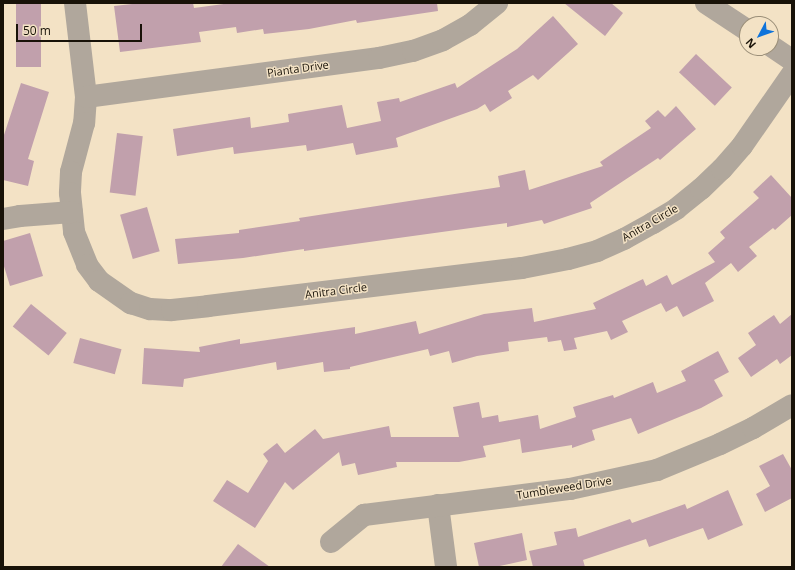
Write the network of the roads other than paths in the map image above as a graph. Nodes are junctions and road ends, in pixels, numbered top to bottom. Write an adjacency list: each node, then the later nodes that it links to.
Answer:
1 (75, 3): 8 (street, Anitra Circle)
2 (497, 3): 8 (street, Pianta Drive)
3 (706, 3): 4 (street)
4 (739, 25)
5 (779, 51): 6 (street)
6 (792, 60)
7 (792, 74): 9 (street, Anitra Circle)
8 (86, 97): 9 (street, Anitra Circle)
9 (72, 212): 10 (street)
10 (3, 220)
11 (792, 404): 12 (street, Tumbleweed Drive)
12 (438, 504): 13 (street, Tumbleweed Drive); 14 (street)
13 (331, 542)
14 (446, 567)

